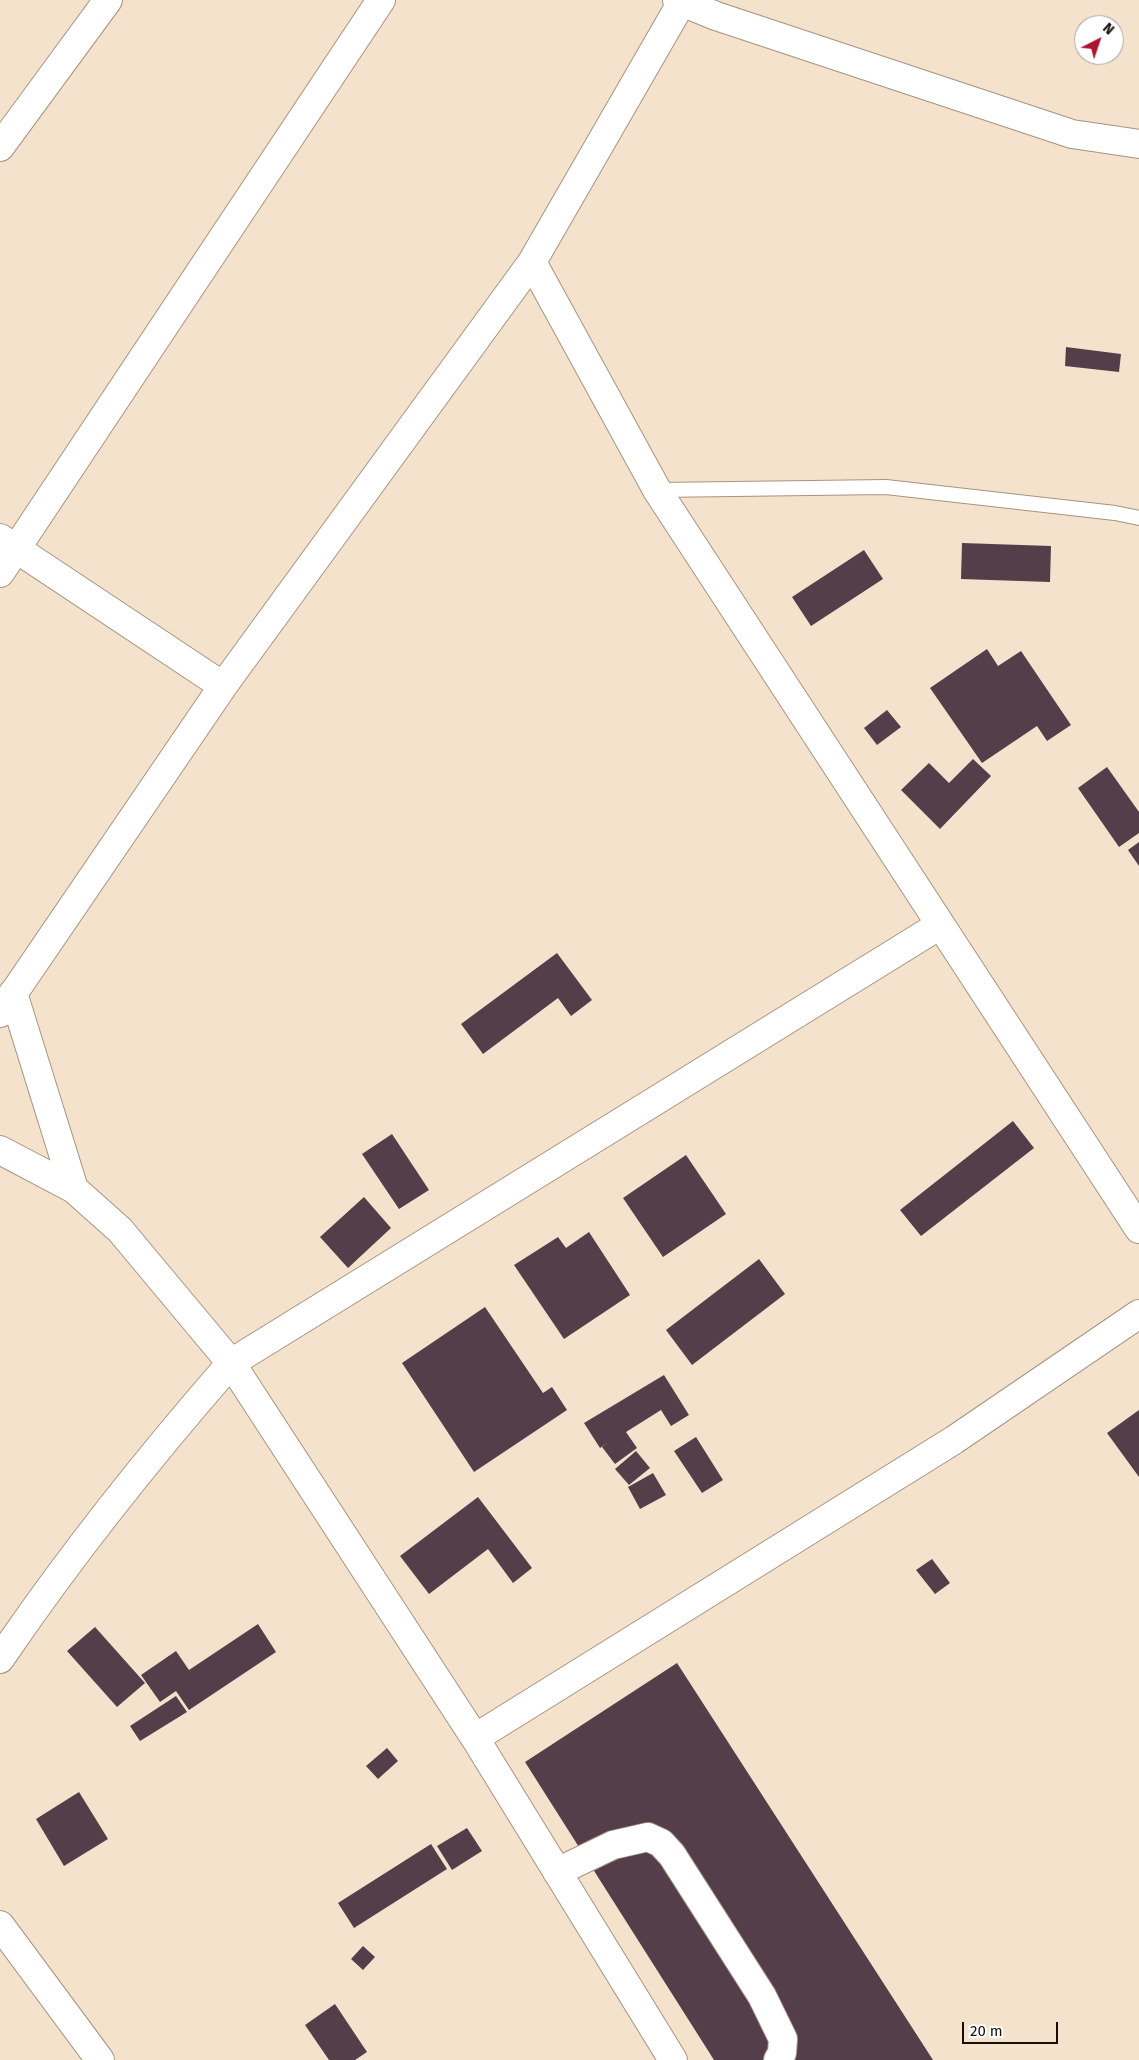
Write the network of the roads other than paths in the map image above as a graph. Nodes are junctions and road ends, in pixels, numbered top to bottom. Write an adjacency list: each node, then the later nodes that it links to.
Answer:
1 (108, 0): 5 (street)
2 (381, 0): 9 (street)
3 (681, 0): 4 (street); 6 (street)
4 (1139, 144)
5 (0, 147)
6 (532, 262): 7 (street); 11 (street)
7 (657, 490): 8 (lane); 12 (street)
8 (1139, 518)
9 (9, 544): 10 (street); 11 (street)
10 (0, 573)
11 (223, 686): 13 (street)
12 (940, 925): 16 (street); 18 (street)
13 (7, 1003): 15 (street)
14 (0, 1150): 15 (street)
15 (74, 1189): 18 (street)
16 (1139, 1229)
17 (1139, 1314): 20 (street)
18 (231, 1363): 19 (street); 20 (street)
19 (0, 1659)
20 (475, 1738): 21 (street)
21 (557, 1872): 24 (street); 25 (street)
22 (0, 1925): 23 (street)
23 (100, 2060)
24 (673, 2060)
25 (778, 2060)

